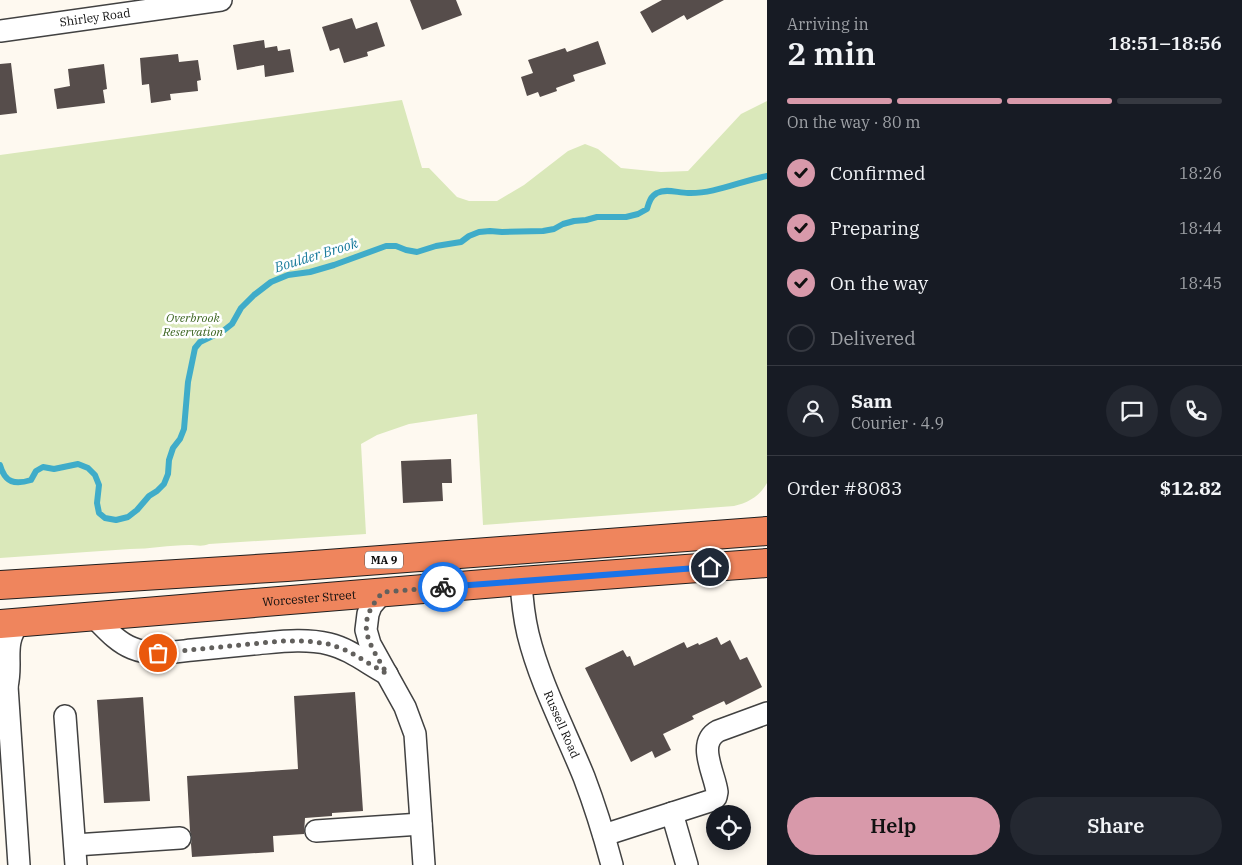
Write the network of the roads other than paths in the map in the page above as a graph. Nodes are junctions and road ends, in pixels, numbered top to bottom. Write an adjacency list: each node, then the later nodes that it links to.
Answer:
1 (221, 0): 2 (street, Shirley Road)
2 (0, 31)
3 (767, 517): 5 (highway)
4 (767, 532): 5 (highway, MA 9)
5 (725, 534): 8 (highway, MA 9)
6 (767, 563): 7 (highway, Worcester Street)
7 (521, 581): 9 (highway, Worcester Street); 19 (street, Russell Road)
8 (0, 585)
9 (383, 592): 10 (highway, Worcester Street); 12 (street)
10 (94, 617): 11 (highway, Worcester Street); 12 (street)
11 (9, 624): 13 (street)
12 (387, 674): 17 (street)
13 (4, 686): 22 (street)
14 (767, 713): 16 (street)
15 (64, 716): 21 (street)
16 (672, 813): 19 (street); 25 (street)
17 (421, 824): 18 (street); 23 (street)
18 (316, 831)
19 (604, 835): 24 (street, Russell Road)
20 (180, 838): 21 (street)
21 (75, 855)
22 (19, 865)
23 (424, 865)
24 (612, 865)
25 (687, 865)

